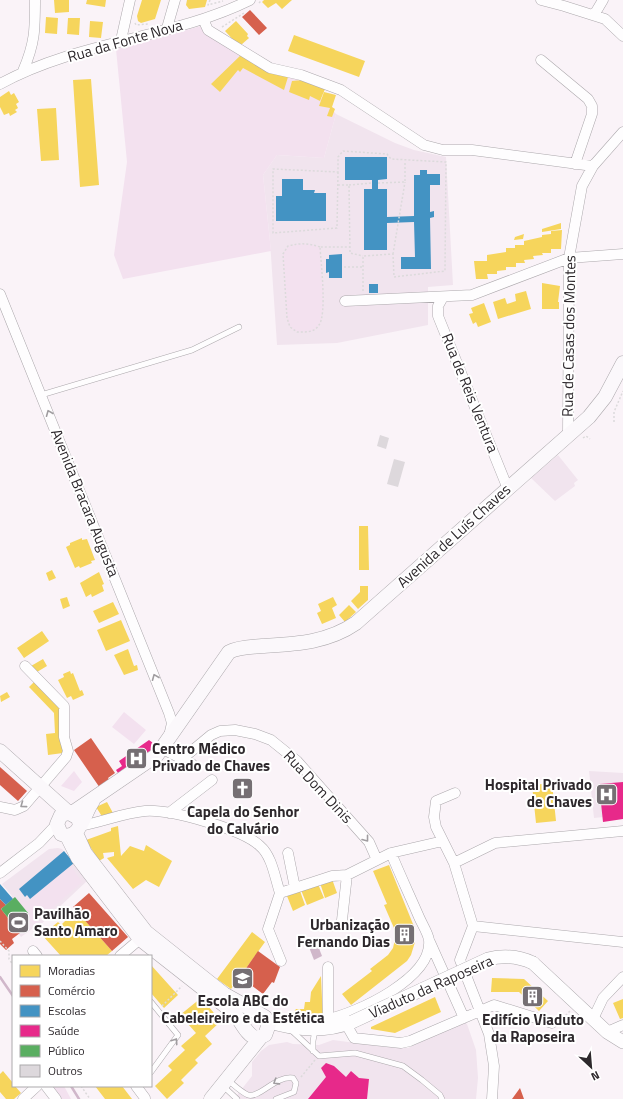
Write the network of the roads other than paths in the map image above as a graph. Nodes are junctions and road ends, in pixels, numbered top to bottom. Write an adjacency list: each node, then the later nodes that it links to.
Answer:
1 (35, 0): 13 (street)
2 (130, 0): 11 (street)
3 (175, 0): 9 (street)
4 (541, 0): 7 (street)
5 (603, 0): 7 (street)
6 (254, 2): 8 (street, Rua da Fonte Nova)
7 (594, 15): 10 (street)
8 (203, 19): 9 (street, Rua da Fonte Nova); 16 (street)
9 (168, 24): 11 (street, Rua da Fonte Nova)
10 (623, 36)
11 (121, 40): 13 (street, Rua da Fonte Nova)
12 (541, 60): 16 (street)
13 (23, 71): 14 (street, Rua da Fonte Nova)
14 (0, 84)
15 (623, 132): 17 (street, Rua de Casas dos Montes)
16 (575, 164): 17 (street)
17 (593, 166): 19 (street, Rua de Casas dos Montes)
18 (623, 254): 19 (street)
19 (568, 258): 21 (street); 26 (street, Rua de Casas dos Montes)
20 (0, 294): 25 (street, Avenida Bracara Augusta)
21 (443, 297): 22 (street); 27 (street, Rua de Reis Ventura)
22 (345, 301)
23 (239, 327): 25 (lane)
24 (623, 363): 26 (main road, Avenida de Luís Chaves)
25 (41, 394): 30 (street, Avenida Bracara Augusta, one-way to 25)
26 (568, 435): 27 (main road, Avenida de Luís Chaves)
27 (508, 489): 29 (main road, Avenida de Luís Chaves)
28 (25, 666): 36 (street)
29 (191, 709): 30 (street); 31 (main road, Avenida de Luís Chaves)
30 (169, 713): 31 (street, Avenida Bracara Augusta)
31 (166, 744): 33 (street); 40 (main road, Avenida de Luís Chaves)
32 (0, 751): 36 (main road)
33 (182, 759): 34 (street); 45 (street, Rua Dom Dinis, one-way to 45)
34 (192, 764)
35 (212, 780): 39 (street)
36 (42, 790): 38 (street, one-way to 38); 40 (main road)
37 (455, 793): 42 (street)
38 (0, 807)
39 (169, 812): 40 (street); 50 (street)
40 (69, 825): 47 (street); 53 (main road); 67 (main road)
41 (623, 831): 46 (street)
42 (443, 841): 44 (street); 46 (street)
43 (288, 853): 49 (street)
44 (391, 853): 45 (street); 54 (street)
45 (377, 860): 48 (street)
46 (454, 863): 52 (street)
47 (0, 870)
48 (347, 875): 49 (street); 51 (street)
49 (296, 888): 50 (street)
50 (280, 893): 57 (street)
51 (342, 920)
52 (473, 926): 55 (street); 62 (street)
53 (140, 939): 56 (street); 70 (main road)
54 (429, 940): 63 (street); 68 (street)
55 (623, 942)
56 (121, 955)
57 (281, 961)
58 (328, 967): 68 (street)
59 (623, 976): 61 (street)
60 (152, 1003): 76 (lane, one-way to 60)
61 (587, 1010): 64 (street, Viaduto da Raposeira, bridge); 71 (street)
62 (480, 1011): 63 (street); 65 (street); 88 (street)
63 (464, 1018): 64 (street)
64 (349, 1023): 68 (street, Viaduto da Raposeira)
65 (552, 1023)
66 (623, 1025): 71 (street)
67 (263, 1026): 69 (street); 70 (main road); 70 (main road); 75 (main road)
68 (318, 1026): 69 (street); 73 (lane); 74 (lane)
69 (288, 1027): 73 (lane)
70 (246, 1029): 75 (main road)
71 (607, 1032): 72 (street)
72 (623, 1042)
73 (305, 1043): 74 (lane)
74 (314, 1050): 87 (lane)
75 (242, 1060): 77 (main road)
76 (152, 1071)
77 (224, 1082): 84 (main road); 85 (lane); 86 (lane, one-way to 77)
78 (36, 1087): 82 (street)
79 (47, 1087): 83 (street)
80 (137, 1087): 81 (street)
81 (145, 1098)
82 (22, 1099)
83 (56, 1099)
84 (211, 1099)
85 (237, 1099)
86 (276, 1099)
87 (442, 1099)
88 (492, 1099)

